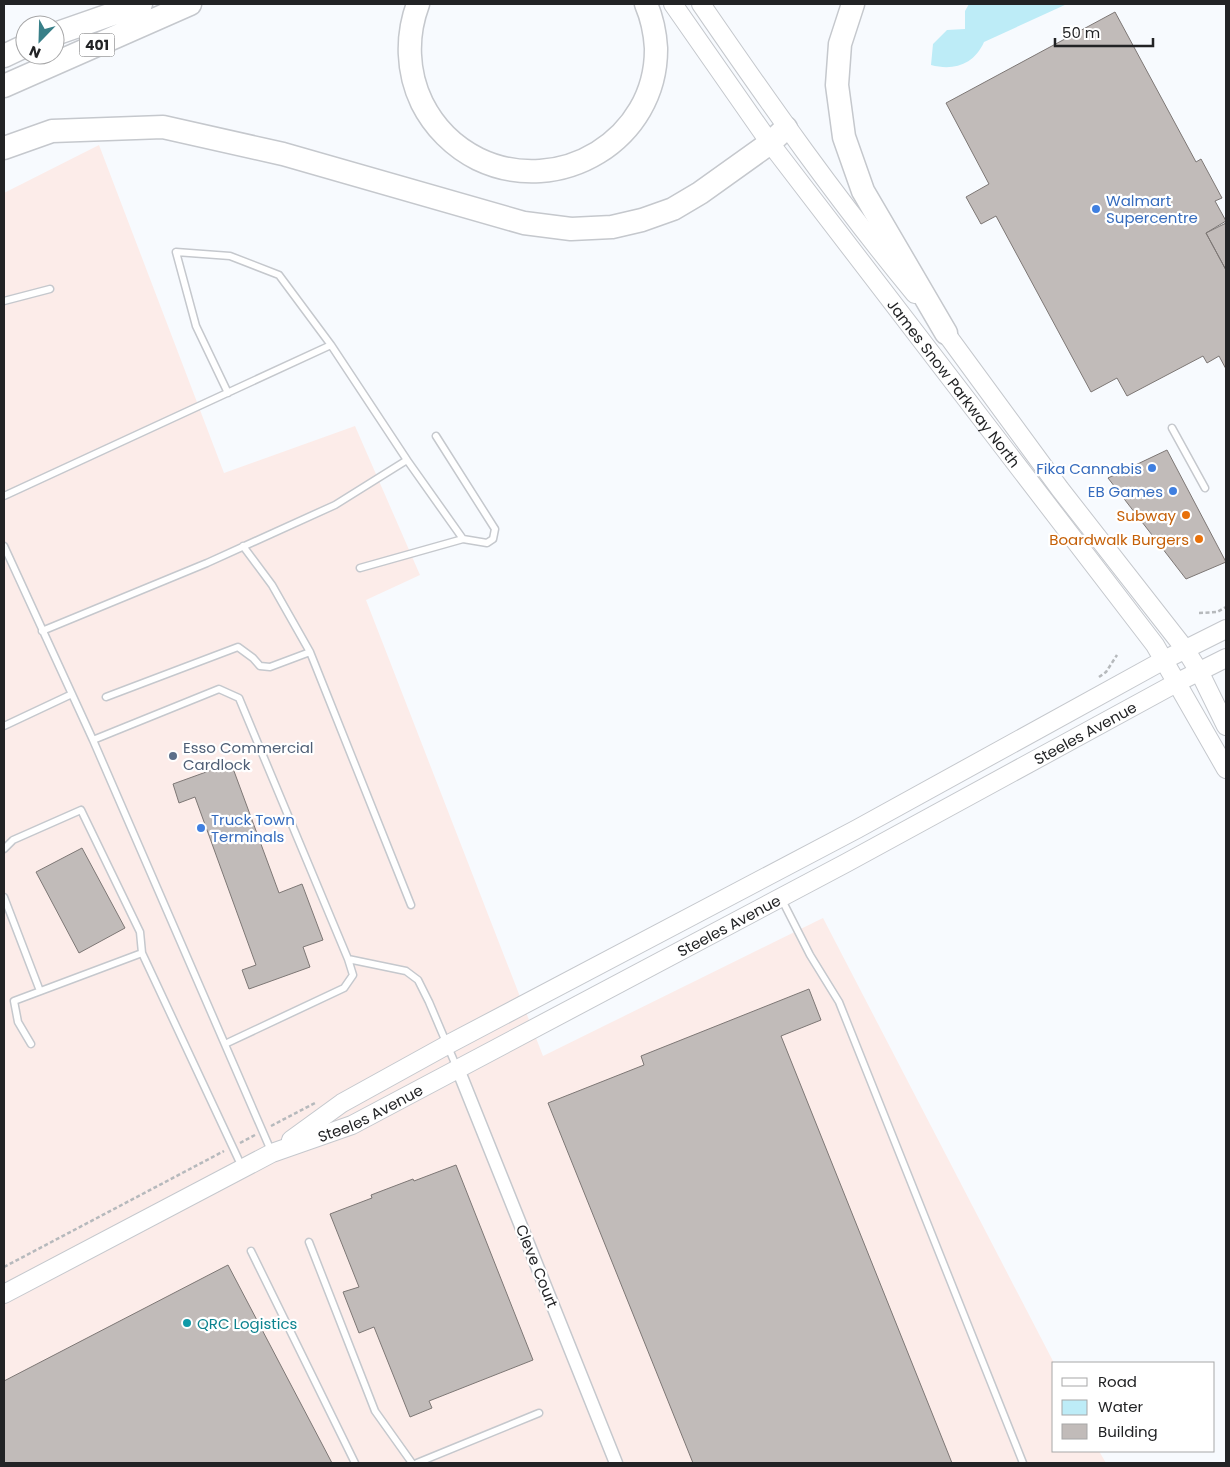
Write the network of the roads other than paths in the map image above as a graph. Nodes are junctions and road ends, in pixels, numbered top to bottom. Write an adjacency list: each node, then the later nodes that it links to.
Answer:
1 (142, 4): 8 (highway, 401)
2 (190, 4): 9 (highway, 401)
3 (418, 4): 4 (highway)
4 (646, 4)
5 (672, 4): 10 (main road, James Snow Parkway North)
6 (701, 4): 10 (main road, James Snow Parkway North)
7 (853, 4): 14 (highway)
8 (65, 31)
9 (4, 86)
10 (778, 135): 11 (highway); 14 (main road, James Snow Parkway North); 31 (main road, James Snow Parkway North)
11 (4, 148)
12 (50, 289): 13 (lane)
13 (4, 301)
14 (946, 333): 28 (main road, James Snow Parkway North)
15 (332, 345): 16 (lane); 16 (lane); 19 (lane)
16 (228, 393): 21 (lane)
17 (1172, 428): 20 (lane)
18 (436, 436): 22 (lane)
19 (408, 460): 22 (lane); 24 (lane)
20 (1205, 488)
21 (4, 496)
22 (463, 539): 25 (lane)
23 (4, 546): 27 (lane)
24 (243, 546): 27 (lane); 29 (lane)
25 (360, 568)
26 (1226, 629): 28 (main road, Steeles Avenue)
27 (42, 631): 34 (lane)
28 (1184, 649): 31 (main road, Steeles Avenue); 32 (main road, James Snow Parkway North)
29 (310, 652): 35 (lane); 43 (lane)
30 (1226, 658): 32 (main road, Steeles Avenue)
31 (1164, 660): 33 (main road, James Snow Parkway North); 49 (main road, Steeles Avenue)
32 (1200, 673): 33 (main road, Steeles Avenue); 37 (main road, James Snow Parkway North)
33 (1178, 682): 39 (main road, James Snow Parkway North); 42 (main road, Steeles Avenue)
34 (72, 694): 36 (lane); 38 (lane)
35 (106, 697)
36 (4, 726)
37 (1226, 726)
38 (93, 740): 45 (lane); 48 (lane)
39 (1226, 769)
40 (4, 849): 44 (lane)
41 (4, 897): 46 (lane)
42 (780, 897): 50 (main road, Steeles Avenue); 61 (lane)
43 (411, 905)
44 (142, 953): 46 (lane); 52 (lane)
45 (348, 959): 48 (lane); 49 (lane)
46 (40, 991): 47 (lane)
47 (32, 1044)
48 (225, 1044): 51 (lane)
49 (447, 1045): 50 (lane); 51 (main road, Steeles Avenue)
50 (458, 1069): 51 (main road, Steeles Avenue); 60 (street, Cleve Court)
51 (272, 1153): 52 (main road, Steeles Avenue)
52 (243, 1168): 55 (main road, Steeles Avenue)
53 (309, 1242): 58 (lane)
54 (251, 1251): 57 (lane)
55 (4, 1294)
56 (539, 1412): 59 (lane)
57 (355, 1463)
58 (412, 1463)
59 (417, 1463)
60 (615, 1463)
61 (1023, 1463)

